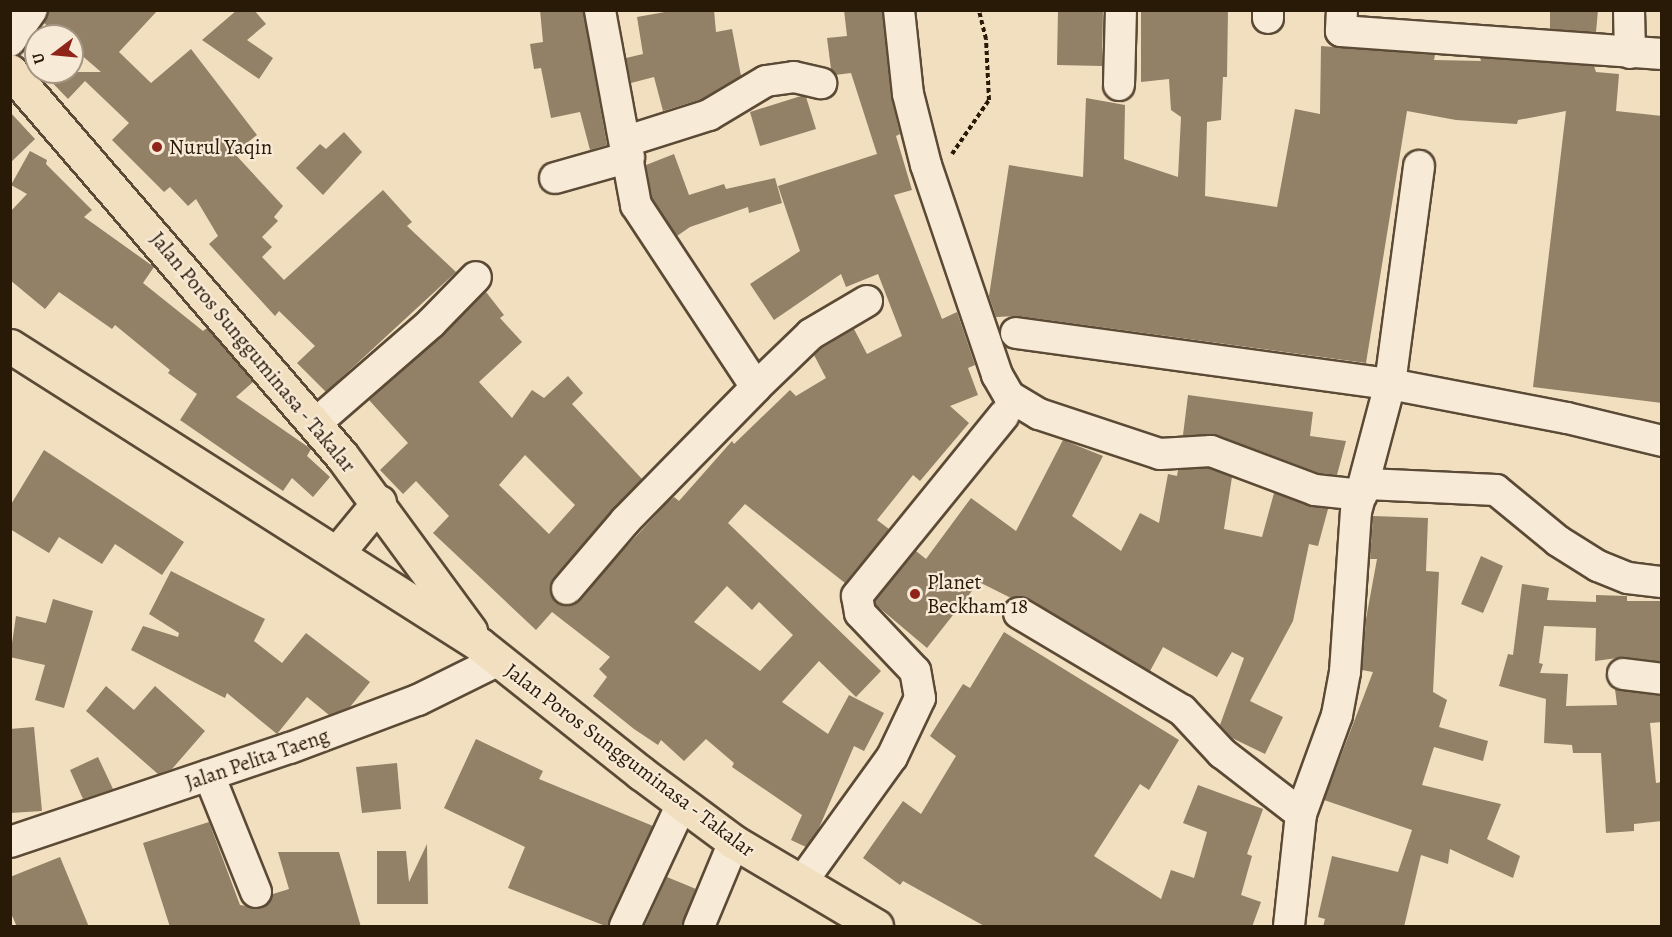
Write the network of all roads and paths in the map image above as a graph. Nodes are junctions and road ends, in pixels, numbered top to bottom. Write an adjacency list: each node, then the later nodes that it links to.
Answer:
1 (32, 10): 8 (street)
2 (600, 10): 14 (street)
3 (899, 10): 15 (street)
4 (979, 10): 15 (path)
5 (1121, 10): 13 (street)
6 (1342, 10): 9 (street)
7 (1629, 10): 9 (street)
8 (10, 41)
9 (1630, 53): 10 (street)
10 (1662, 54)
11 (10, 71): 25 (highway, Jalan Poros Sungguminasa - Takalar)
12 (821, 83): 14 (street)
13 (1119, 85)
14 (628, 149): 17 (street); 23 (street)
15 (926, 165): 27 (street)
16 (1419, 166): 22 (street)
17 (555, 178)
18 (476, 277): 25 (street)
19 (867, 301): 23 (street)
20 (1016, 333): 22 (street)
21 (10, 346): 29 (highway, Jalan Poros Sungguminasa - Takalar)
22 (1390, 384): 26 (street); 27 (street)
23 (756, 387): 31 (street)
24 (1004, 415): 41 (street)
25 (315, 424): 28 (highway, Jalan Poros Sungguminasa - Takalar)
26 (1662, 441)
27 (1364, 489): 30 (street); 38 (street)
28 (379, 502): 29 (highway); 33 (highway, Jalan Poros Sungguminasa - Takalar)
29 (337, 553): 33 (highway, Jalan Poros Sungguminasa - Takalar)
30 (1662, 582)
31 (567, 589)
32 (1019, 613): 38 (street)
33 (488, 653): 36 (street, Jalan Pelita Taeng); 37 (highway, Jalan Poros Sungguminasa - Takalar)
34 (1623, 674): 35 (street)
35 (1662, 679)
36 (209, 775): 40 (street, Jalan Pelita Taeng); 42 (street)
37 (682, 804): 39 (highway, Jalan Poros Sungguminasa - Takalar); 43 (street)
38 (1301, 814): 46 (street)
39 (734, 842): 41 (highway, Jalan Poros Sungguminasa - Takalar); 44 (street)
40 (10, 843)
41 (801, 883): 45 (highway, Jalan Poros Sungguminasa - Takalar)
42 (256, 892)
43 (625, 927)
44 (699, 927)
45 (876, 927)
46 (1289, 927)

